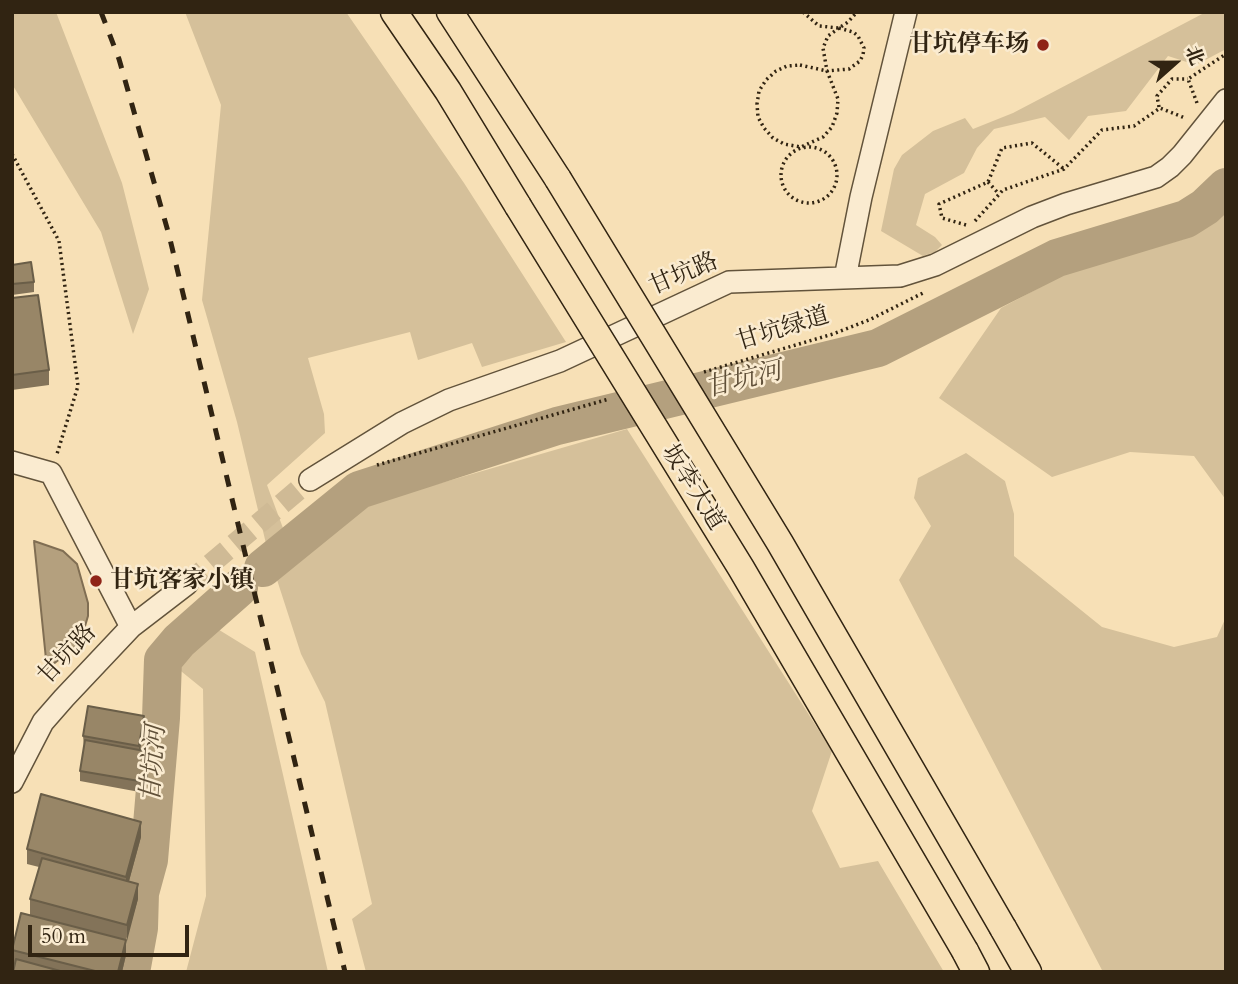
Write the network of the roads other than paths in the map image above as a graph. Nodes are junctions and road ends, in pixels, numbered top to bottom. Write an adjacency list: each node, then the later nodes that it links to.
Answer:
1 (394, 12): 11 (main road, 坂李大道, bridge)
2 (450, 12): 12 (main road, 坂李大道, bridge)
3 (905, 12): 5 (street)
4 (1226, 100): 5 (street, 甘坑路)
5 (845, 278): 7 (street, 甘坑路)
6 (12, 462): 9 (street)
7 (310, 480)
8 (187, 584): 9 (street, 甘坑路)
9 (131, 627): 10 (street, 甘坑路)
10 (12, 782)
11 (971, 962)
12 (1028, 972)

